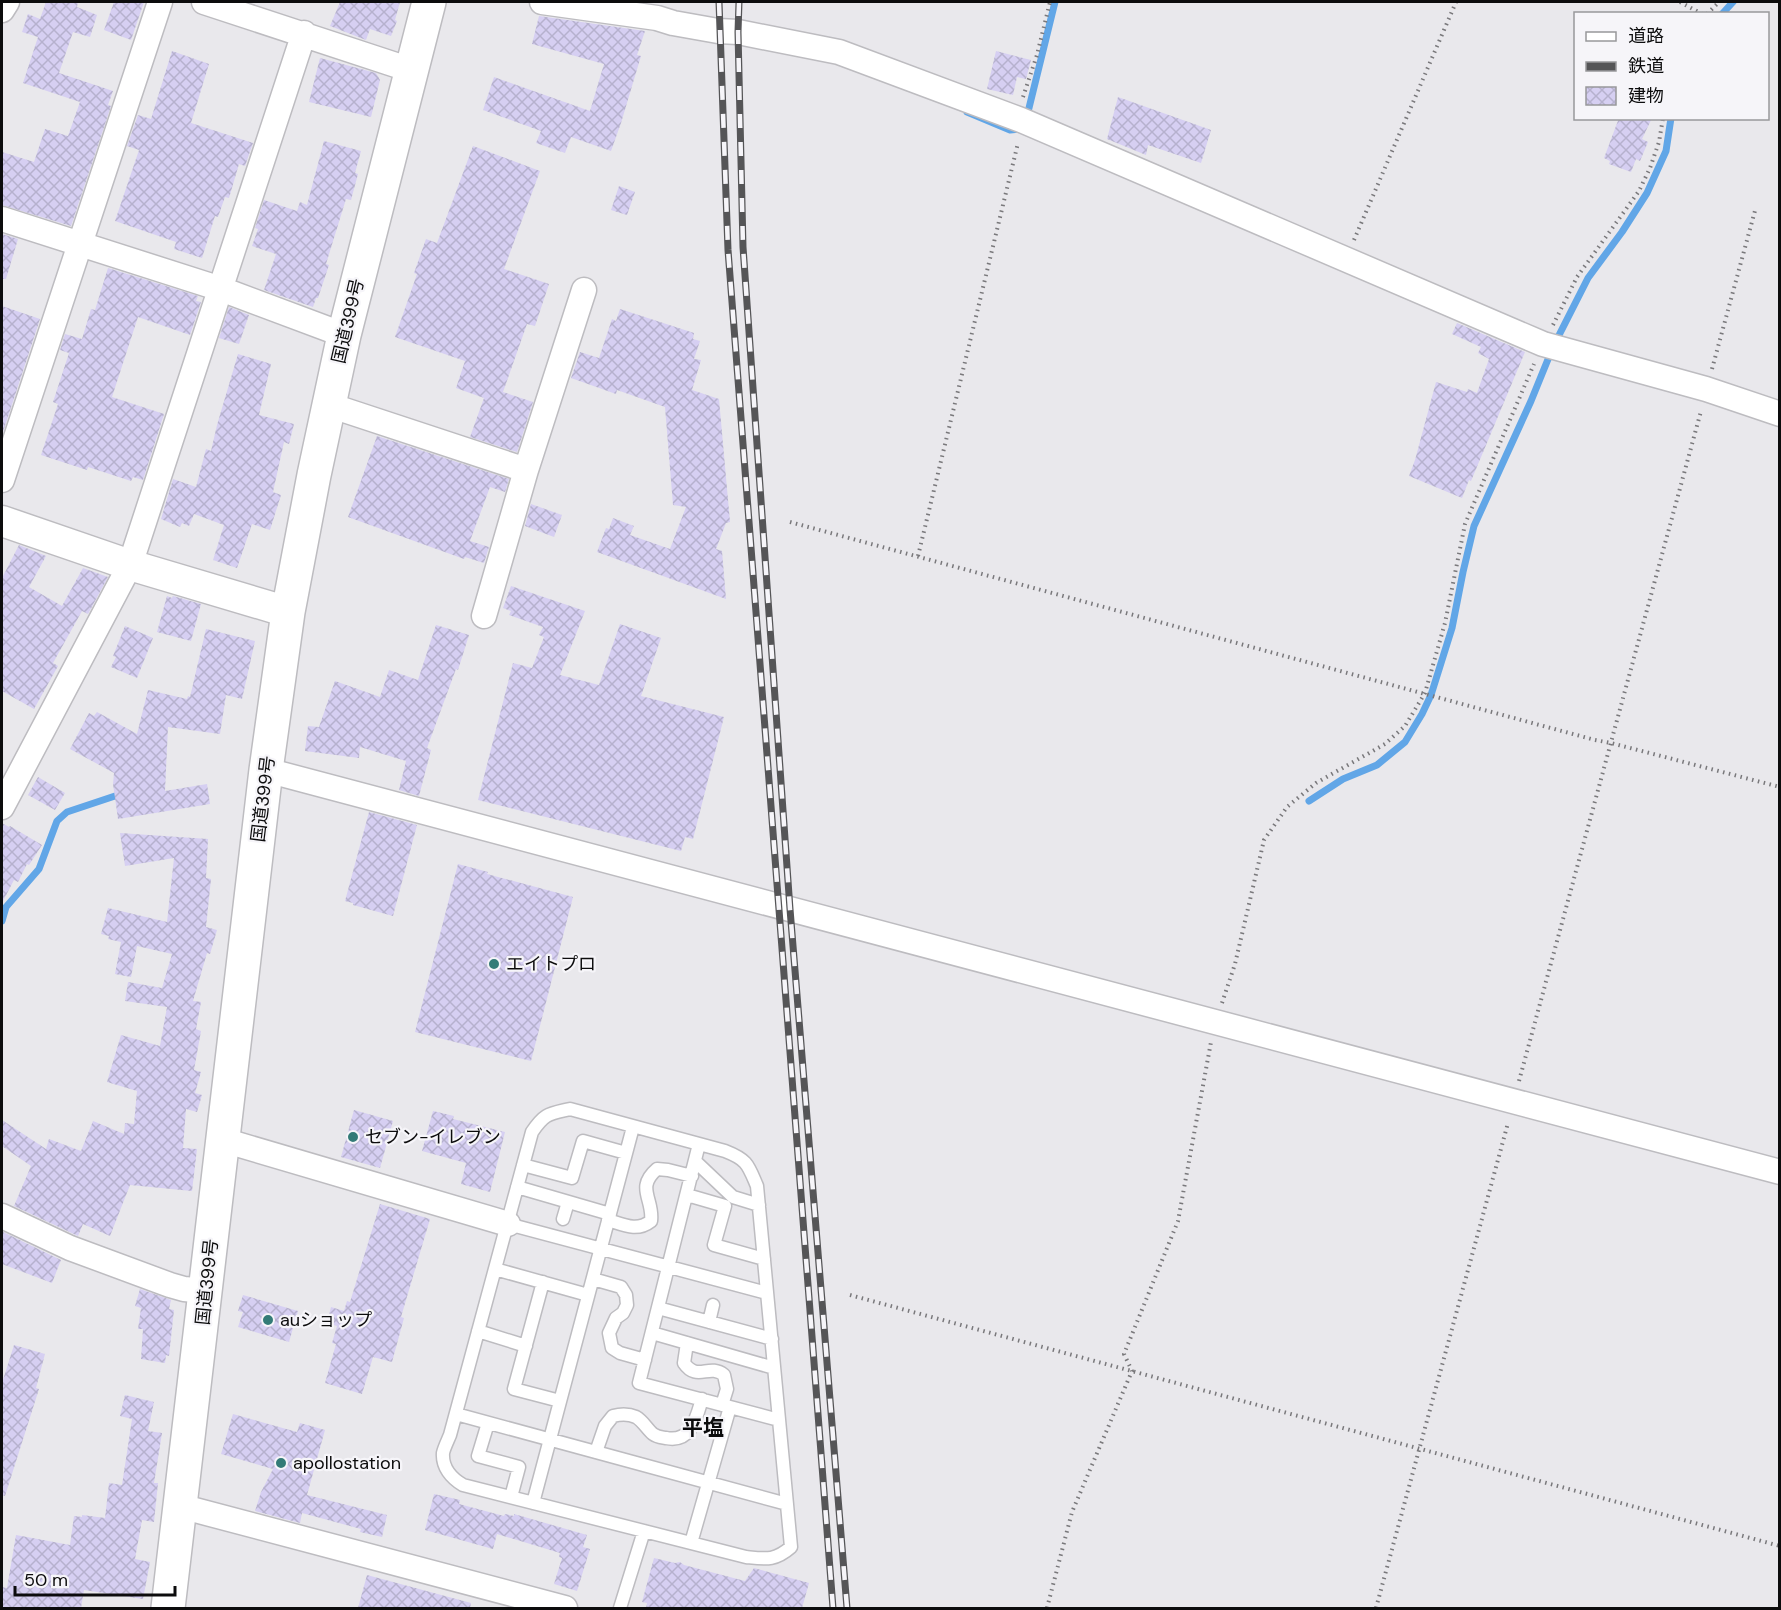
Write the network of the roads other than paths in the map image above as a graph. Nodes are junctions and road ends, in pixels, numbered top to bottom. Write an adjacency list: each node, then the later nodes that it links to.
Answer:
1 (7, 2): 6 (street)
2 (160, 2): 10 (street)
3 (204, 2): 7 (street)
4 (429, 2): 8 (highway, 国道399号)
5 (542, 2): 15 (street)
6 (2, 10)
7 (304, 33): 8 (street); 11 (street)
8 (411, 70): 13 (highway, 国道399号)
9 (2, 219): 10 (street)
10 (79, 244): 11 (street); 17 (street)
11 (221, 289): 13 (street); 19 (street)
12 (584, 290): 16 (street)
13 (344, 335): 14 (highway, 国道399号)
14 (329, 405): 16 (street); 20 (highway, 国道399号)
15 (1779, 414)
16 (526, 470): 21 (street)
17 (2, 480)
18 (2, 521): 19 (street)
19 (130, 565): 20 (street); 23 (street)
20 (288, 612): 22 (highway, 国道399号)
21 (484, 616)
22 (266, 770): 25 (highway, 国道399号); 30 (street)
23 (2, 807)
24 (633, 1127): 26 (lane); 27 (lane); 29 (lane)
25 (223, 1140): 39 (street); 46 (highway, 国道399号)
26 (699, 1144): 28 (lane); 35 (lane)
27 (626, 1153): 29 (lane); 37 (lane)
28 (695, 1161): 31 (lane); 35 (lane)
29 (523, 1165): 32 (lane)
30 (1779, 1172)
31 (692, 1176): 33 (lane); 37 (lane)
32 (517, 1188): 34 (lane); 39 (lane)
33 (687, 1195): 41 (lane); 42 (lane)
34 (568, 1202): 37 (lane); 38 (lane)
35 (759, 1205): 41 (lane)
36 (2, 1216): 46 (street)
37 (610, 1217): 40 (lane)
38 (562, 1220)
39 (508, 1224): 40 (lane); 43 (lane)
40 (601, 1248): 42 (lane); 44 (lane)
41 (764, 1259): 47 (lane)
42 (668, 1266): 47 (lane); 50 (lane)
43 (495, 1269): 45 (lane); 52 (lane)
44 (593, 1279): 48 (lane); 57 (lane)
45 (543, 1282): 48 (lane); 56 (lane)
46 (206, 1291): 71 (highway, 国道399号)
47 (767, 1293): 54 (lane)
48 (588, 1295): 60 (lane)
49 (713, 1305): 51 (lane)
50 (658, 1308): 51 (lane); 53 (lane)
51 (709, 1322): 54 (lane)
52 (478, 1331): 56 (lane); 62 (lane)
53 (652, 1333): 55 (lane); 57 (lane)
54 (772, 1339): 58 (lane)
55 (687, 1343): 58 (lane); 61 (lane)
56 (526, 1346): 60 (lane)
57 (645, 1360): 59 (lane)
58 (774, 1368): 63 (lane)
59 (702, 1400): 61 (lane); 66 (lane)
60 (560, 1401): 65 (lane)
61 (726, 1406): 63 (lane); 67 (lane)
62 (456, 1414): 64 (lane); 68 (lane)
63 (779, 1420): 70 (lane)
64 (488, 1423): 65 (lane); 68 (lane)
65 (550, 1440): 66 (lane); 69 (lane)
66 (596, 1452): 67 (lane)
67 (708, 1483): 70 (lane); 73 (lane)
68 (511, 1497): 69 (lane)
69 (533, 1503): 72 (lane)
70 (787, 1504): 73 (lane)
71 (180, 1506): 74 (highway, 国道399号); 75 (street)
72 (644, 1531): 73 (lane); 76 (lane)
73 (691, 1543)
74 (168, 1608)
75 (565, 1608)
76 (620, 1608)

